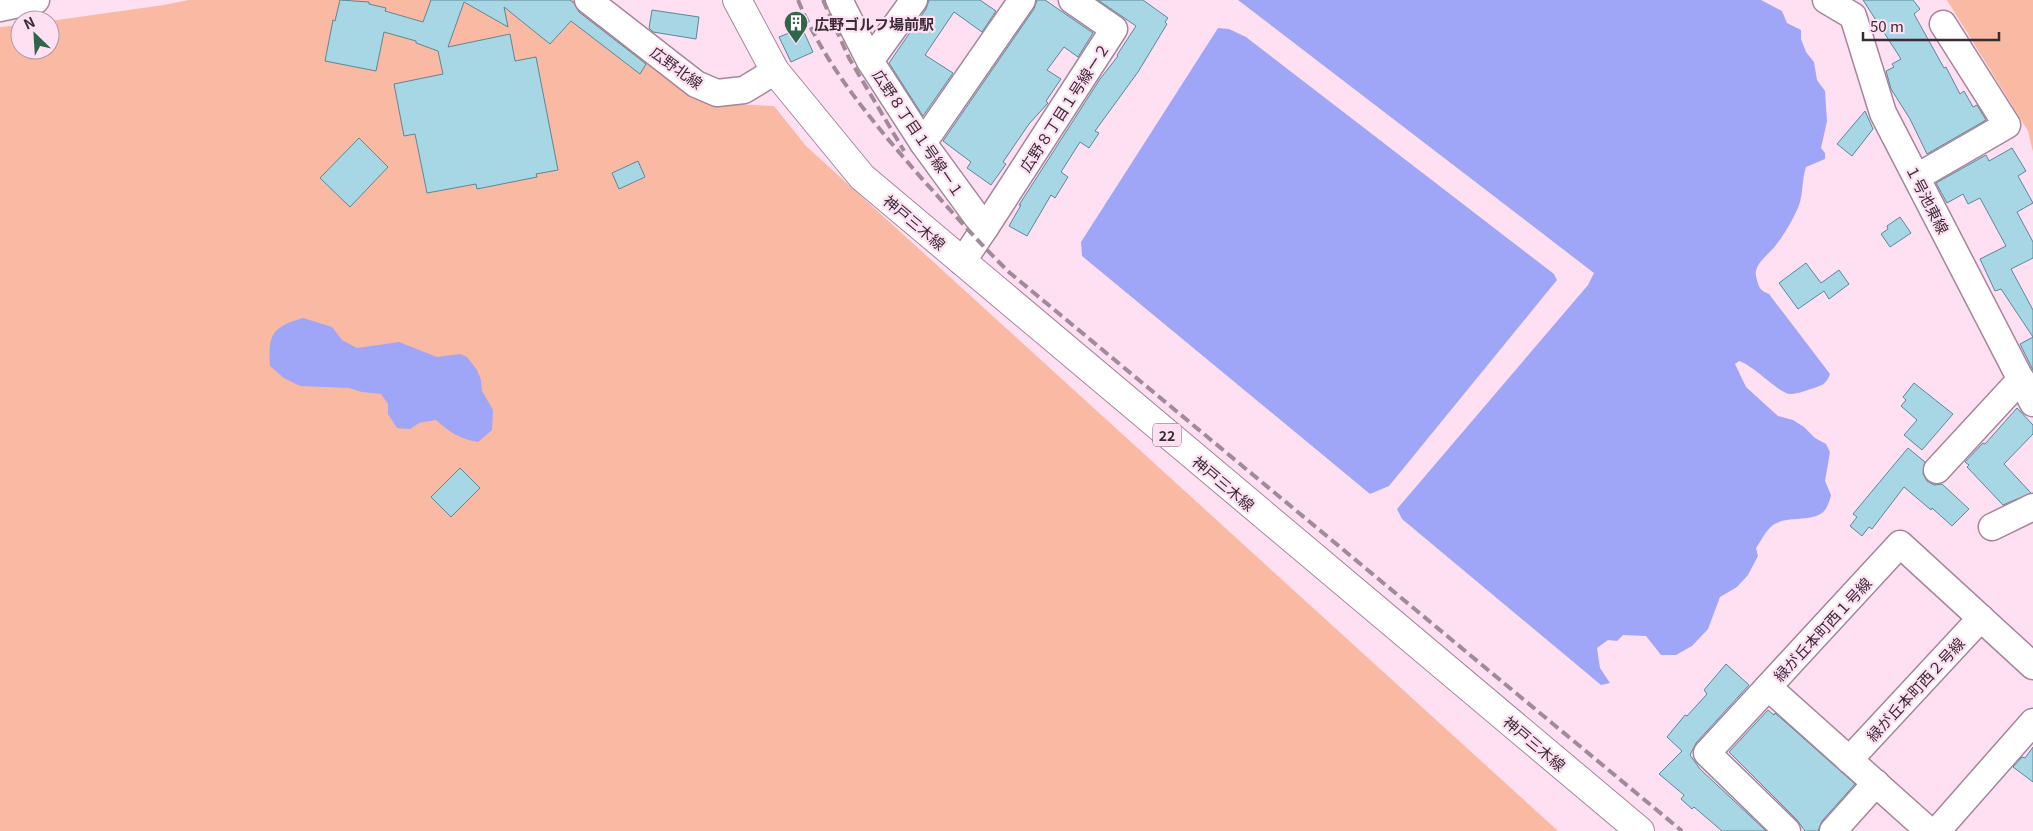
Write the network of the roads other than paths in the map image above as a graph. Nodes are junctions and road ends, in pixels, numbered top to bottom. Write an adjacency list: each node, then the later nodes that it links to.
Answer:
1 (36, 0): 9 (street)
2 (588, 0): 12 (street, 広野北線)
3 (737, 0): 12 (main road, 神戸三木線 / 22)
4 (838, 0): 11 (street, 広野８丁目１号線ー１)
5 (914, 0): 11 (street)
6 (1022, 0): 13 (street)
7 (1072, 0): 15 (street, 広野８丁目１号線ー２)
8 (1826, 0): 14 (street, １号池東線)
9 (0, 8)
10 (1943, 24): 14 (street)
11 (870, 61): 13 (street, 広野８丁目１号線ー１)
12 (775, 71): 16 (main road, 神戸三木線 / 22)
13 (923, 143): 15 (street, 広野８丁目１号線ー１)
14 (1917, 178): 17 (street, １号池東線)
15 (985, 228): 16 (street)
16 (962, 262): 28 (main road, 神戸三木線 / 22)
17 (2021, 379): 18 (street, １号池東線); 19 (street)
18 (2033, 403)
19 (1937, 470)
20 (2033, 507): 21 (street)
21 (1992, 527)
22 (1981, 618): 23 (street, 緑が丘本町西１号線); 24 (street, 緑が丘本町西１号線); 26 (street, 緑が丘本町西２号線)
23 (2033, 666)
24 (1768, 687): 26 (street, 緑が丘本町西１号線); 29 (street)
25 (2033, 722): 32 (street)
26 (1849, 760): 27 (street, 緑が丘本町西１号線)
27 (1876, 783): 30 (street); 31 (street, 緑が丘本町西１号線)
28 (1640, 831)
29 (1787, 831)
30 (1833, 831)
31 (1929, 831)
32 (1937, 831)

